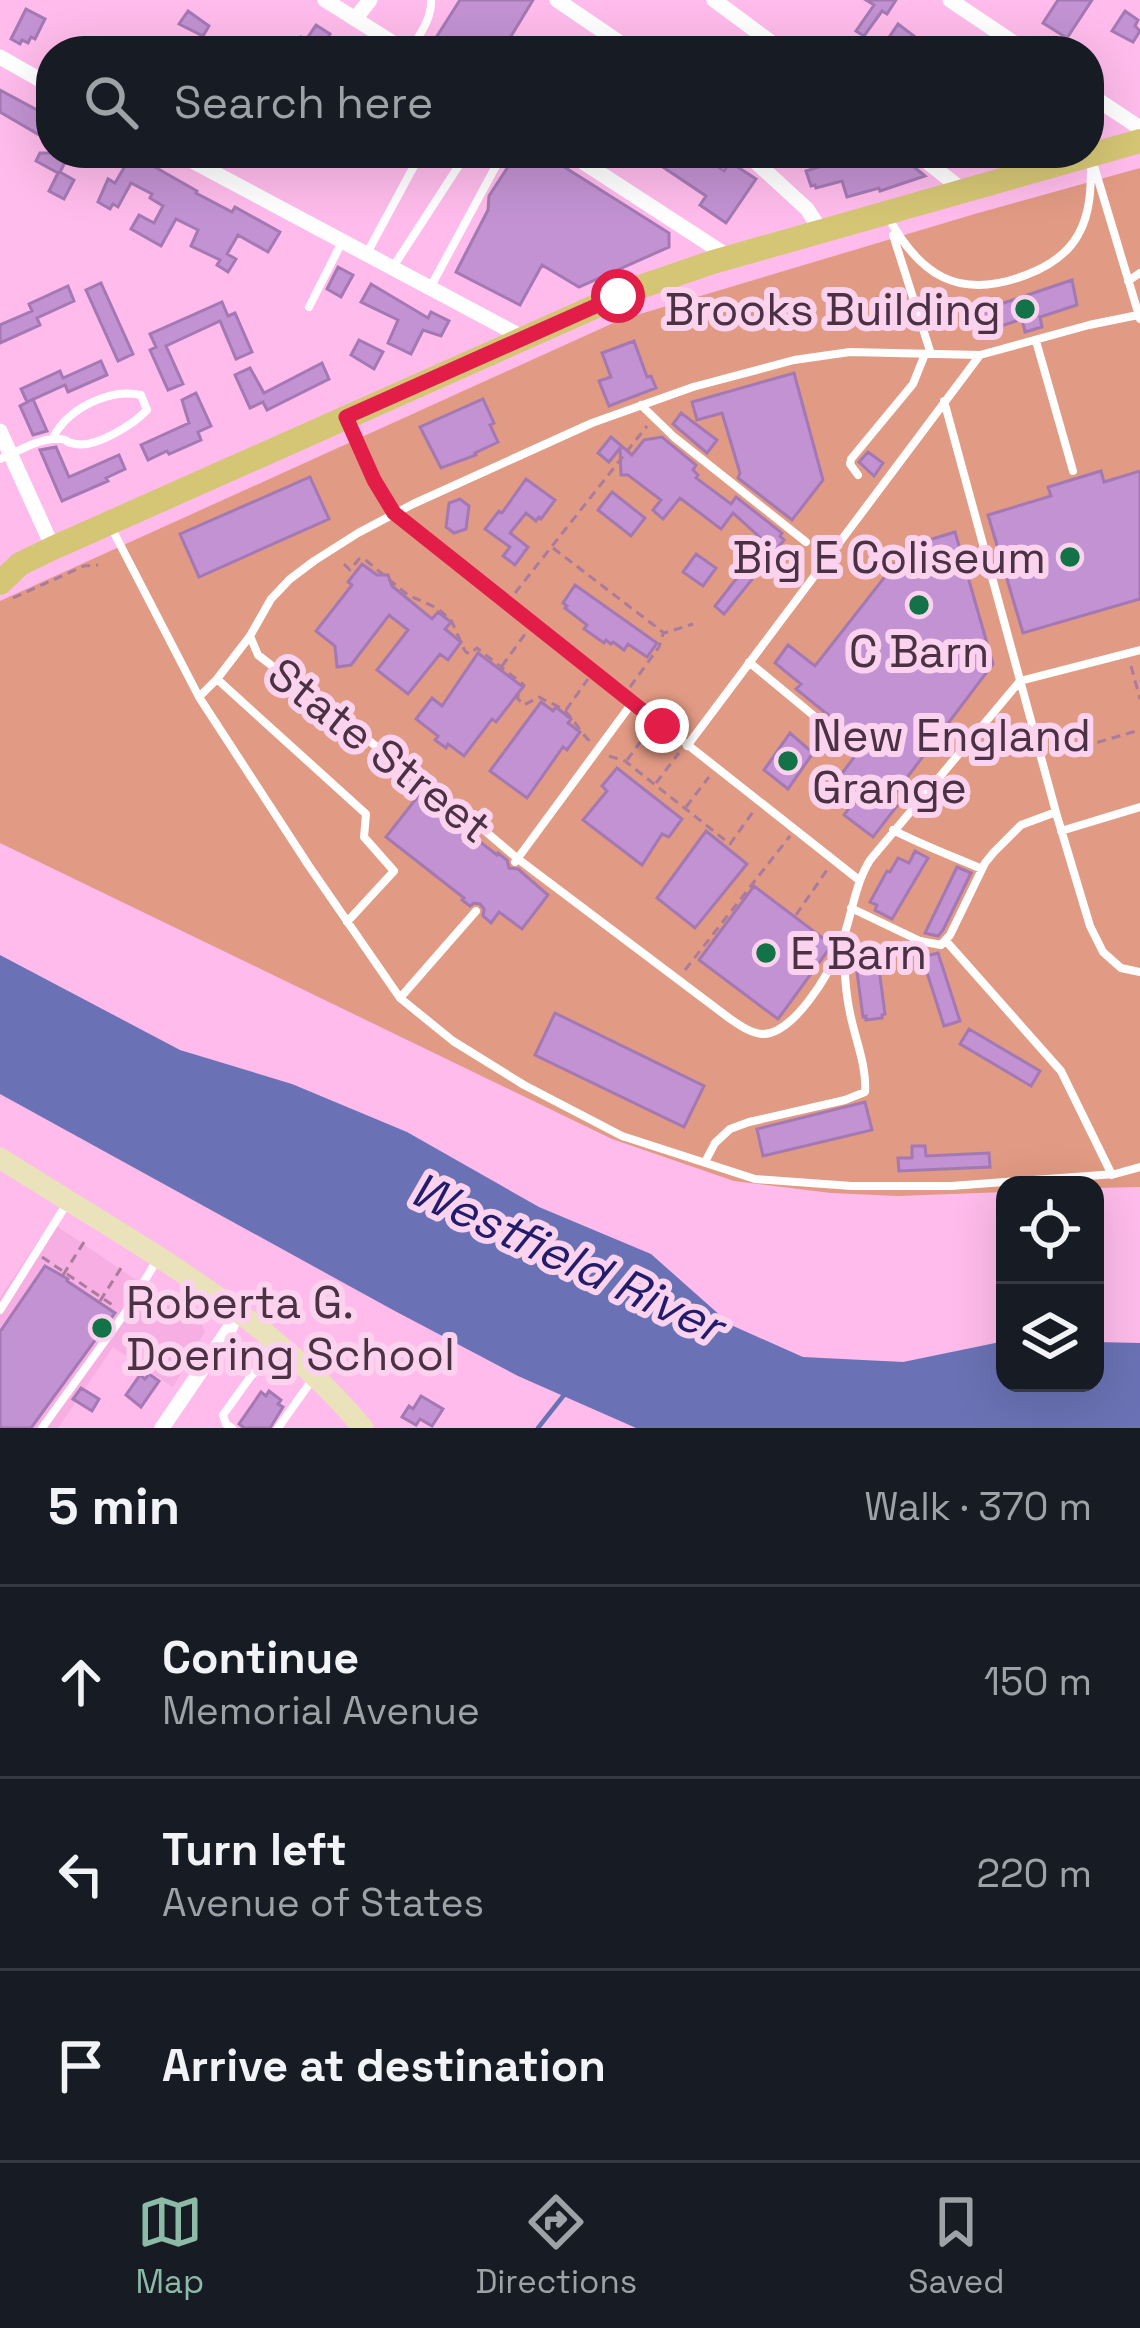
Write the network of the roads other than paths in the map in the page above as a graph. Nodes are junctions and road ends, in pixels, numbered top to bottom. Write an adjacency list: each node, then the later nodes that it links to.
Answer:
1 (325, 0): 7 (street)
2 (370, 0): 7 (street)
3 (431, 0): 9 (lane)
4 (557, 0): 10 (street)
5 (714, 0): 11 (street)
6 (950, 0): 12 (street)
7 (355, 19): 8 (street)
8 (383, 36)
9 (418, 36)
10 (610, 36)
11 (763, 36)
12 (1004, 36)
13 (0, 57): 14 (street)
14 (36, 77)
15 (1104, 104): 16 (street)
16 (1140, 128)
17 (1140, 142): 18 (main road)
18 (1104, 152)
19 (220, 168): 32 (street)
20 (413, 168): 33 (lane)
21 (457, 168): 35 (lane)
22 (494, 168): 38 (lane)
23 (592, 168): 34 (street)
24 (762, 168): 31 (street)
25 (935, 168): 29 (street)
26 (1024, 168): 29 (main road)
27 (1090, 168): 30 (lane)
28 (1095, 168): 37 (lane)
29 (965, 192): 30 (main road)
30 (886, 214): 31 (main road); 43 (lane)
31 (822, 232): 34 (main road)
32 (343, 242): 33 (street); 39 (lane)
33 (366, 254): 35 (street)
34 (729, 257): 41 (main road)
35 (392, 268): 38 (street)
36 (1140, 273): 37 (lane)
37 (1128, 281): 40 (lane)
38 (430, 288): 41 (street)
39 (309, 307)
40 (1139, 318): 42 (lane)
41 (524, 338): 47 (main road)
42 (1036, 341): 44 (lane); 51 (lane)
43 (928, 354): 44 (lane); 46 (lane); 52 (lane)
44 (980, 356): 45 (lane)
45 (944, 401): 61 (lane); 63 (lane)
46 (641, 404): 53 (lane); 55 (lane)
47 (346, 417): 53 (lane); 54 (main road)
48 (0, 430): 50 (street)
49 (53, 438): 49 (lane); 50 (lane)
50 (5, 457): 56 (street)
51 (1073, 471)
52 (858, 475)
53 (394, 513): 59 (lane); 65 (lane)
54 (109, 523): 56 (main road); 64 (lane)
55 (806, 542)
56 (53, 548): 57 (main road)
57 (10, 564): 58 (main road)
58 (6, 591)
59 (250, 636): 62 (lane); 72 (lane, State Street)
60 (1140, 650): 63 (lane)
61 (749, 662): 66 (lane); 67 (lane)
62 (217, 679): 64 (lane); 77 (lane)
63 (1020, 682): 69 (lane); 70 (lane)
64 (199, 697): 77 (lane)
65 (632, 703): 66 (lane); 72 (lane, State Street)
66 (686, 745): 74 (lane)
67 (849, 745)
68 (1140, 807): 71 (lane)
69 (1056, 812): 71 (lane); 73 (lane)
70 (893, 830): 73 (lane); 74 (lane)
71 (1061, 832): 80 (lane)
72 (516, 861): 78 (lane, State Street)
73 (982, 869): 79 (lane)
74 (859, 880): 75 (lane)
75 (851, 908): 78 (lane); 79 (lane)
76 (476, 911): 81 (lane, State Street)
77 (347, 922): 81 (lane)
78 (844, 935): 83 (lane)
79 (946, 941): 85 (lane)
80 (1140, 972)
81 (400, 998): 83 (lane)
82 (0, 1158): 86 (main road)
83 (705, 1162): 85 (lane)
84 (1140, 1167): 85 (lane)
85 (1112, 1174)
86 (68, 1202): 87 (main road); 88 (lane)
87 (158, 1259): 89 (main road); 92 (lane)
88 (0, 1310)
89 (237, 1311): 90 (main road); 93 (street)
90 (282, 1346): 91 (main road); 94 (lane)
91 (315, 1376): 95 (lane); 96 (main road)
92 (43, 1428)
93 (162, 1428)
94 (232, 1428)
95 (278, 1428)
96 (362, 1428)

